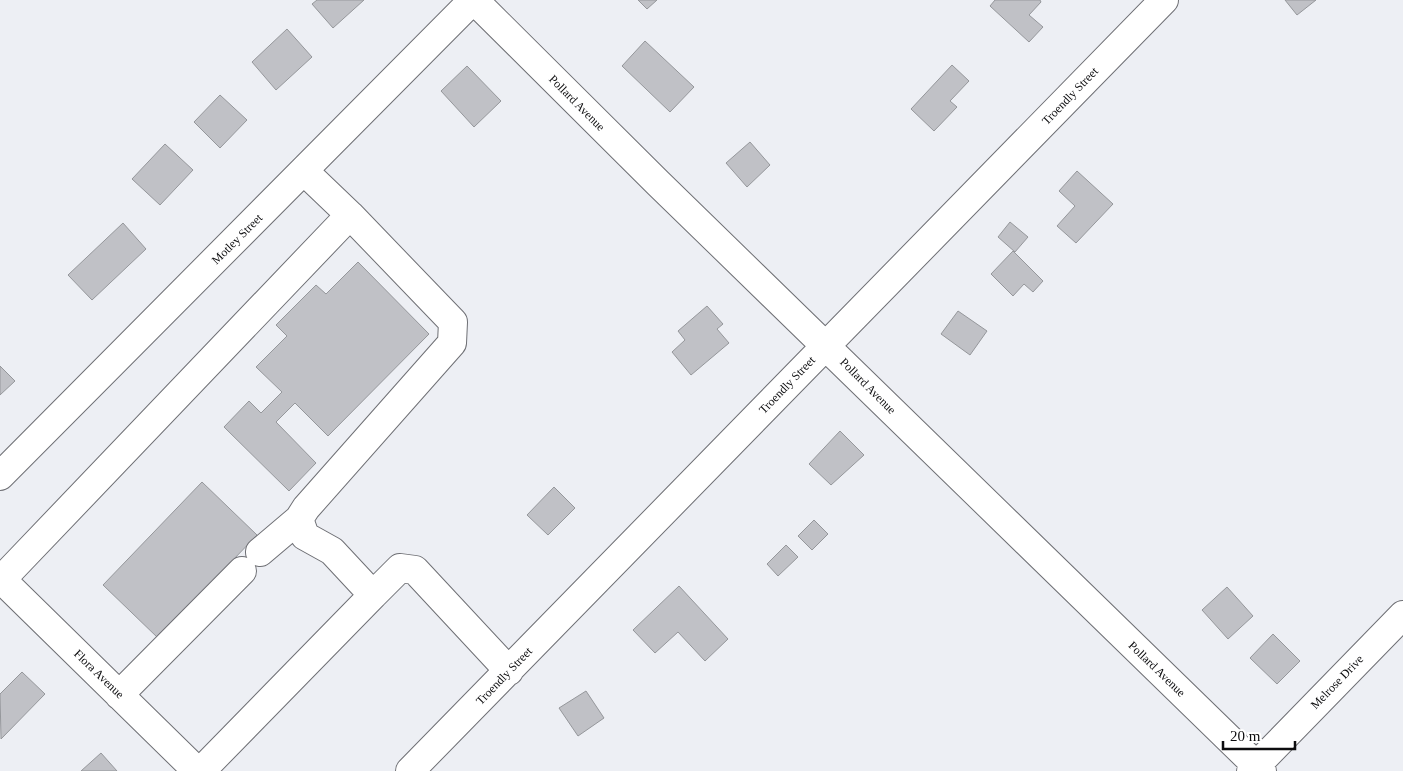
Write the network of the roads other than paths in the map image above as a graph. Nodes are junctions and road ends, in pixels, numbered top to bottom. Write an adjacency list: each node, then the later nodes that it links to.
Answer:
1 (473, 0): 3 (street, Motley Street); 5 (street, Pollard Avenue)
2 (1164, 0): 5 (street, Troendly Street)
3 (304, 171): 4 (street); 6 (street, Motley Street)
4 (350, 215): 7 (street); 8 (street)
5 (826, 345): 11 (street, Troendly Street); 13 (street, Pollard Avenue)
6 (0, 476)
7 (299, 519): 9 (street); 12 (street)
8 (1, 579): 12 (street, Flora Avenue)
9 (373, 595): 11 (street); 15 (street)
10 (1403, 616): 13 (street, Melrose Drive)
11 (509, 671): 16 (street, Troendly Street)
12 (119, 695): 14 (street, Flora Avenue)
13 (1256, 769)
14 (197, 771)
15 (201, 771)
16 (410, 771)

